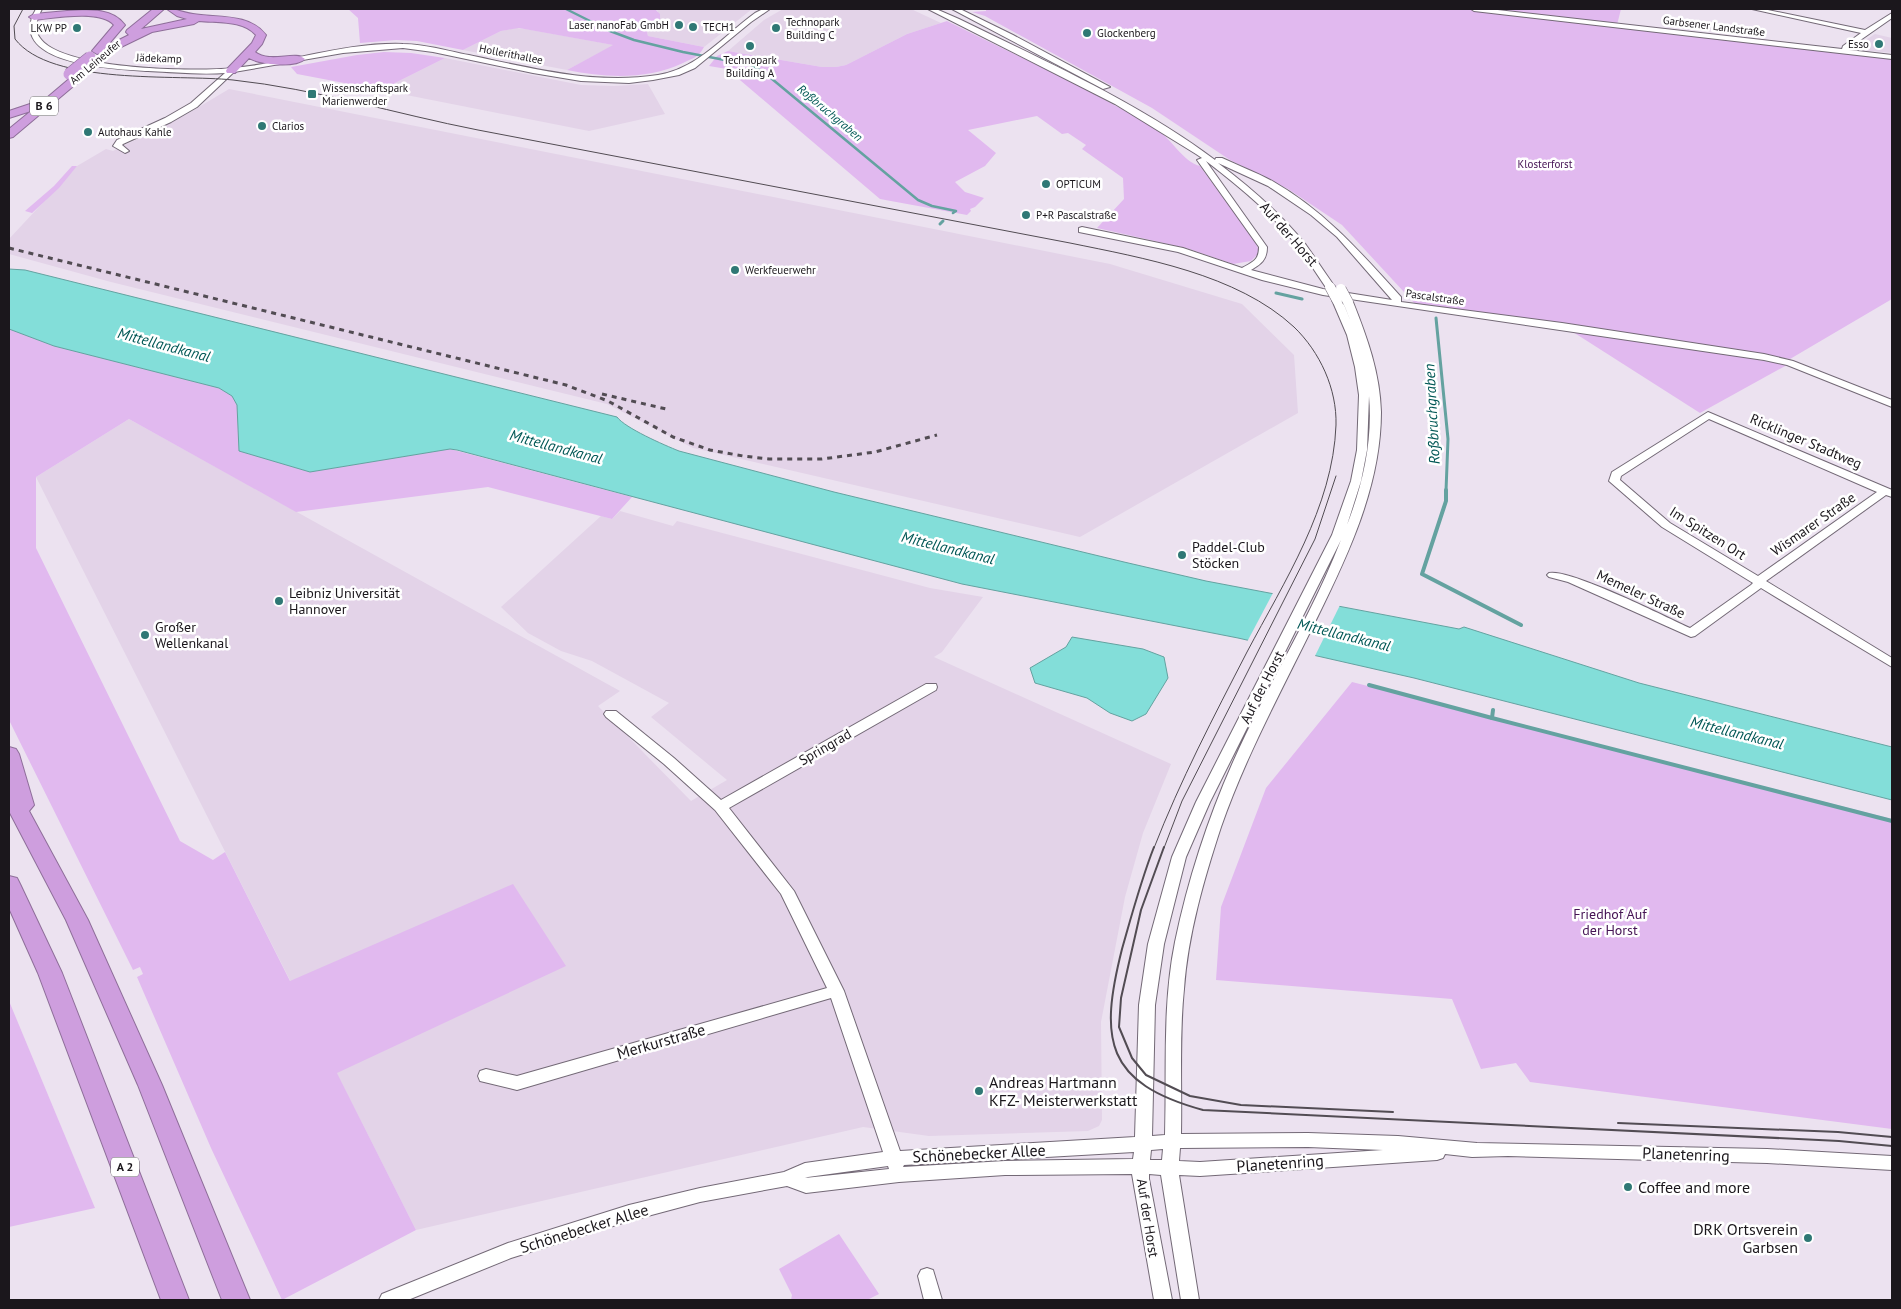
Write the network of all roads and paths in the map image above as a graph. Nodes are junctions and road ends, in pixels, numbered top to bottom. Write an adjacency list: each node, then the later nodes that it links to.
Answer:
1 (100, 9): 10 (highway)
2 (148, 9): 18 (highway, Am Leineufer / B 6)
3 (159, 9): 15 (highway, Am Leineufer / B 6)
4 (767, 9): 20 (street, Hollerithallee)
5 (931, 9): 27 (street, Auf der Horst)
6 (955, 9): 29 (street, Auf der Horst)
7 (1474, 9): 16 (street, Garbsener Landstraße)
8 (1756, 9): 14 (street)
9 (175, 11): 12 (highway)
10 (36, 13): 18 (highway); 21 (street, Jädekamp)
11 (1892, 15): 14 (street)
12 (192, 19): 13 (highway); 17 (highway)
13 (170, 24): 15 (highway)
14 (1866, 32): 16 (street)
15 (115, 46): 18 (highway, Am Leineufer / B 6)
16 (1846, 52): 19 (street, Garbsener Landstraße)
17 (249, 53): 20 (highway); 21 (highway)
18 (96, 55): 22 (highway, Am Leineufer / B 6)
19 (1892, 57)
20 (300, 59): 21 (street, Hollerithallee)
21 (231, 71): 28 (street)
22 (74, 75): 23 (highway, Am Leineufer / B 6); 26 (highway, Am Leineufer / B 6)
23 (30, 107): 24 (highway); 25 (highway, Am Leineufer / B 6)
24 (9, 115)
25 (9, 125)
26 (9, 135)
27 (1181, 140): 33 (street, Auf der Horst); 34 (street, Auf der Horst, bridge)
28 (125, 151)
29 (1219, 160): 30 (street, Auf der Horst); 31 (street, Auf der Horst)
30 (1255, 188): 31 (street, Auf der Horst); 34 (street, Auf der Horst, bridge)
31 (1281, 191): 35 (street, Auf der Horst)
32 (1082, 230): 33 (street, Pascalstraße)
33 (1243, 270): 35 (street, Pascalstraße)
34 (1343, 301): 41 (street, Auf der Horst); 41 (street, Auf der Horst)
35 (1395, 304): 36 (street, Pascalstraße)
36 (1890, 401)
37 (1708, 416): 38 (street, Ricklinger Stadtweg); 40 (street, Im Spitzen Ort)
38 (1889, 492): 40 (street, Wismarer Straße)
39 (1553, 576): 40 (street, Memeler Straße)
40 (1760, 582): 42 (street, Im Spitzen Ort)
41 (1282, 661): 52 (street, Auf der Horst); 53 (street, Auf der Horst)
42 (1892, 663)
43 (930, 686): 47 (street, Springrad)
44 (611, 714): 47 (street)
45 (9, 754): 48 (highway)
46 (9, 792): 48 (highway)
47 (720, 806): 50 (street)
48 (31, 833): 63 (highway)
49 (9, 884): 62 (highway, A 2)
50 (836, 991): 51 (street, Merkurstraße); 55 (street)
51 (486, 1076)
52 (1173, 1141): 53 (street, Planetenring); 54 (street, Planetenring); 58 (street, Auf der Horst)
53 (1144, 1143): 55 (street, Schönebecker Allee); 57 (street, Auf der Horst)
54 (1479, 1150): 56 (street, Planetenring); 58 (street, Planetenring)
55 (894, 1158): 59 (street); 60 (street, Schönebecker Allee)
56 (1892, 1163)
57 (1141, 1167): 58 (street, Planetenring); 59 (street, Schönebecker Allee); 66 (street, Auf der Horst)
58 (1171, 1168): 67 (street, Auf der Horst)
59 (899, 1175): 60 (street, Schönebecker Allee)
60 (787, 1179): 64 (street, Schönebecker Allee)
61 (927, 1276): 65 (street)
62 (175, 1300)
63 (236, 1300)
64 (388, 1300)
65 (933, 1300)
66 (1163, 1300)
67 (1190, 1300)

